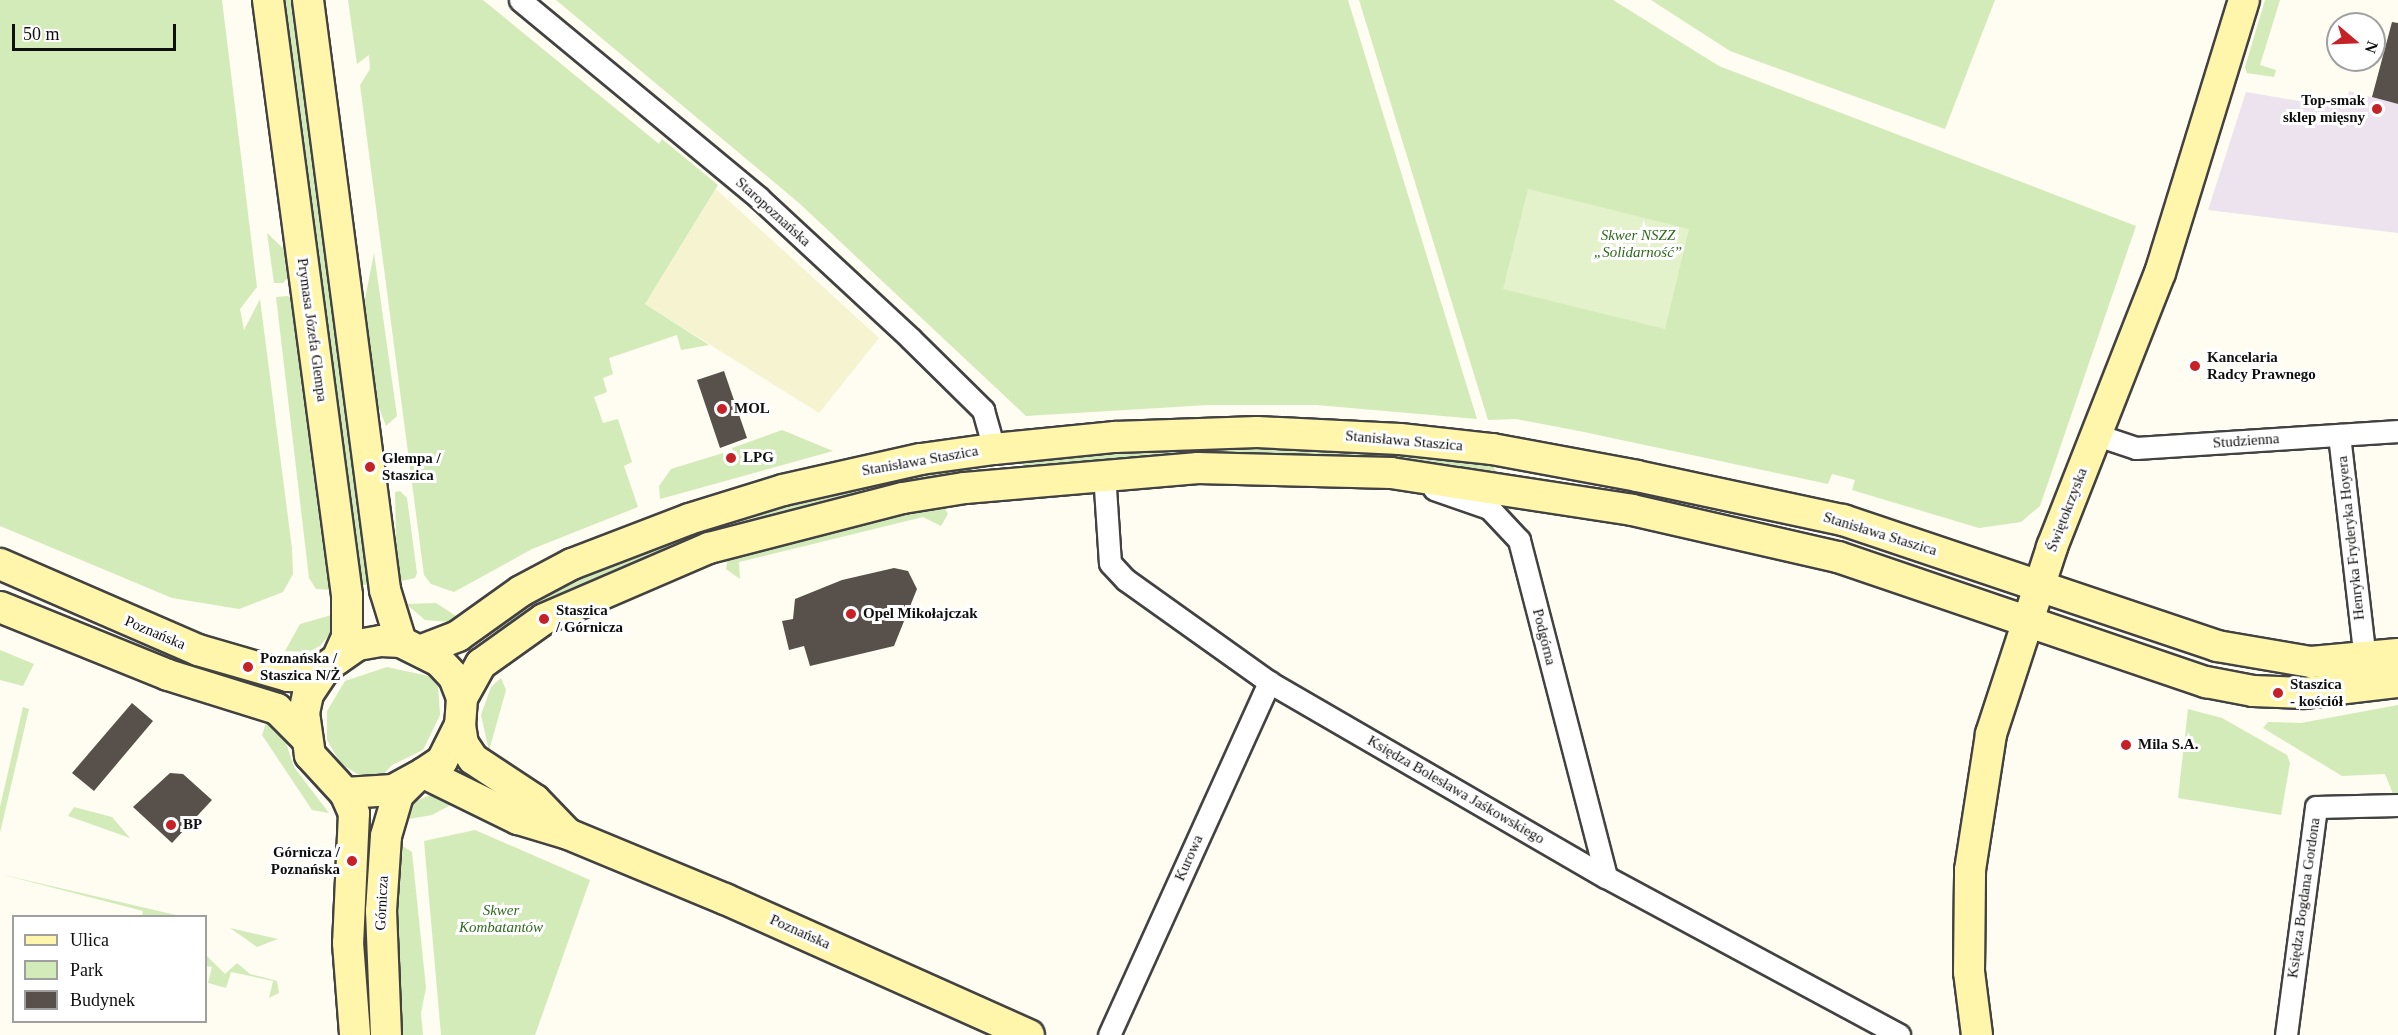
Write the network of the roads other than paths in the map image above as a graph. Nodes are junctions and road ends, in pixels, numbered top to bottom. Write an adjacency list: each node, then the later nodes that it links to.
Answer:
1 (268, 0): 18 (main road, Prymasa Józefa Glempa)
2 (309, 0): 16 (main road)
3 (520, 0): 8 (street, Staropoznańska)
4 (2244, 0): 6 (main road, Świętokrzyska)
5 (2398, 431): 7 (street, Studzienna)
6 (2097, 435): 7 (street, Studzienna); 12 (main road, Świętokrzyska)
7 (2339, 435): 15 (street, Henryka Fryderyka Hoyera)
8 (994, 449): 12 (main road, Stanisława Staszica); 16 (main road, Stanisława Staszica)
9 (1104, 473): 10 (main road); 19 (street, Księdza Bolesława Jaśkowskiego); 21 (main road)
10 (1392, 473): 14 (main road); 27 (street, Podgórna)
11 (0, 564): 18 (main road, Poznańska)
12 (2039, 585): 14 (main road, Świętokrzyska); 17 (main road, Stanisława Staszica)
13 (0, 607): 22 (main road)
14 (2027, 620): 20 (main road); 33 (main road, Świętokrzyska)
15 (2363, 641)
16 (411, 646): 18 (main road); 21 (main road)
17 (2398, 654)
18 (327, 668): 22 (main road)
19 (1269, 682): 27 (street, Księdza Bolesława Jaśkowskiego); 31 (street, Kurowa)
20 (2398, 682)
21 (461, 712): 23 (main road); 26 (main road, Poznańska)
22 (305, 737): 24 (main road)
23 (419, 776): 24 (main road); 26 (main road, Poznańska); 29 (main road, Górnicza)
24 (345, 793): 28 (main road)
25 (2398, 805): 34 (street, Księdza Bogdana Gordona)
26 (568, 834): 30 (main road, Poznańska)
27 (1606, 877): 32 (street, Księdza Bolesława Jaśkowskiego)
28 (355, 1035)
29 (386, 1035)
30 (1029, 1035)
31 (1109, 1035)
32 (1899, 1035)
33 (1977, 1035)
34 (2286, 1035)

